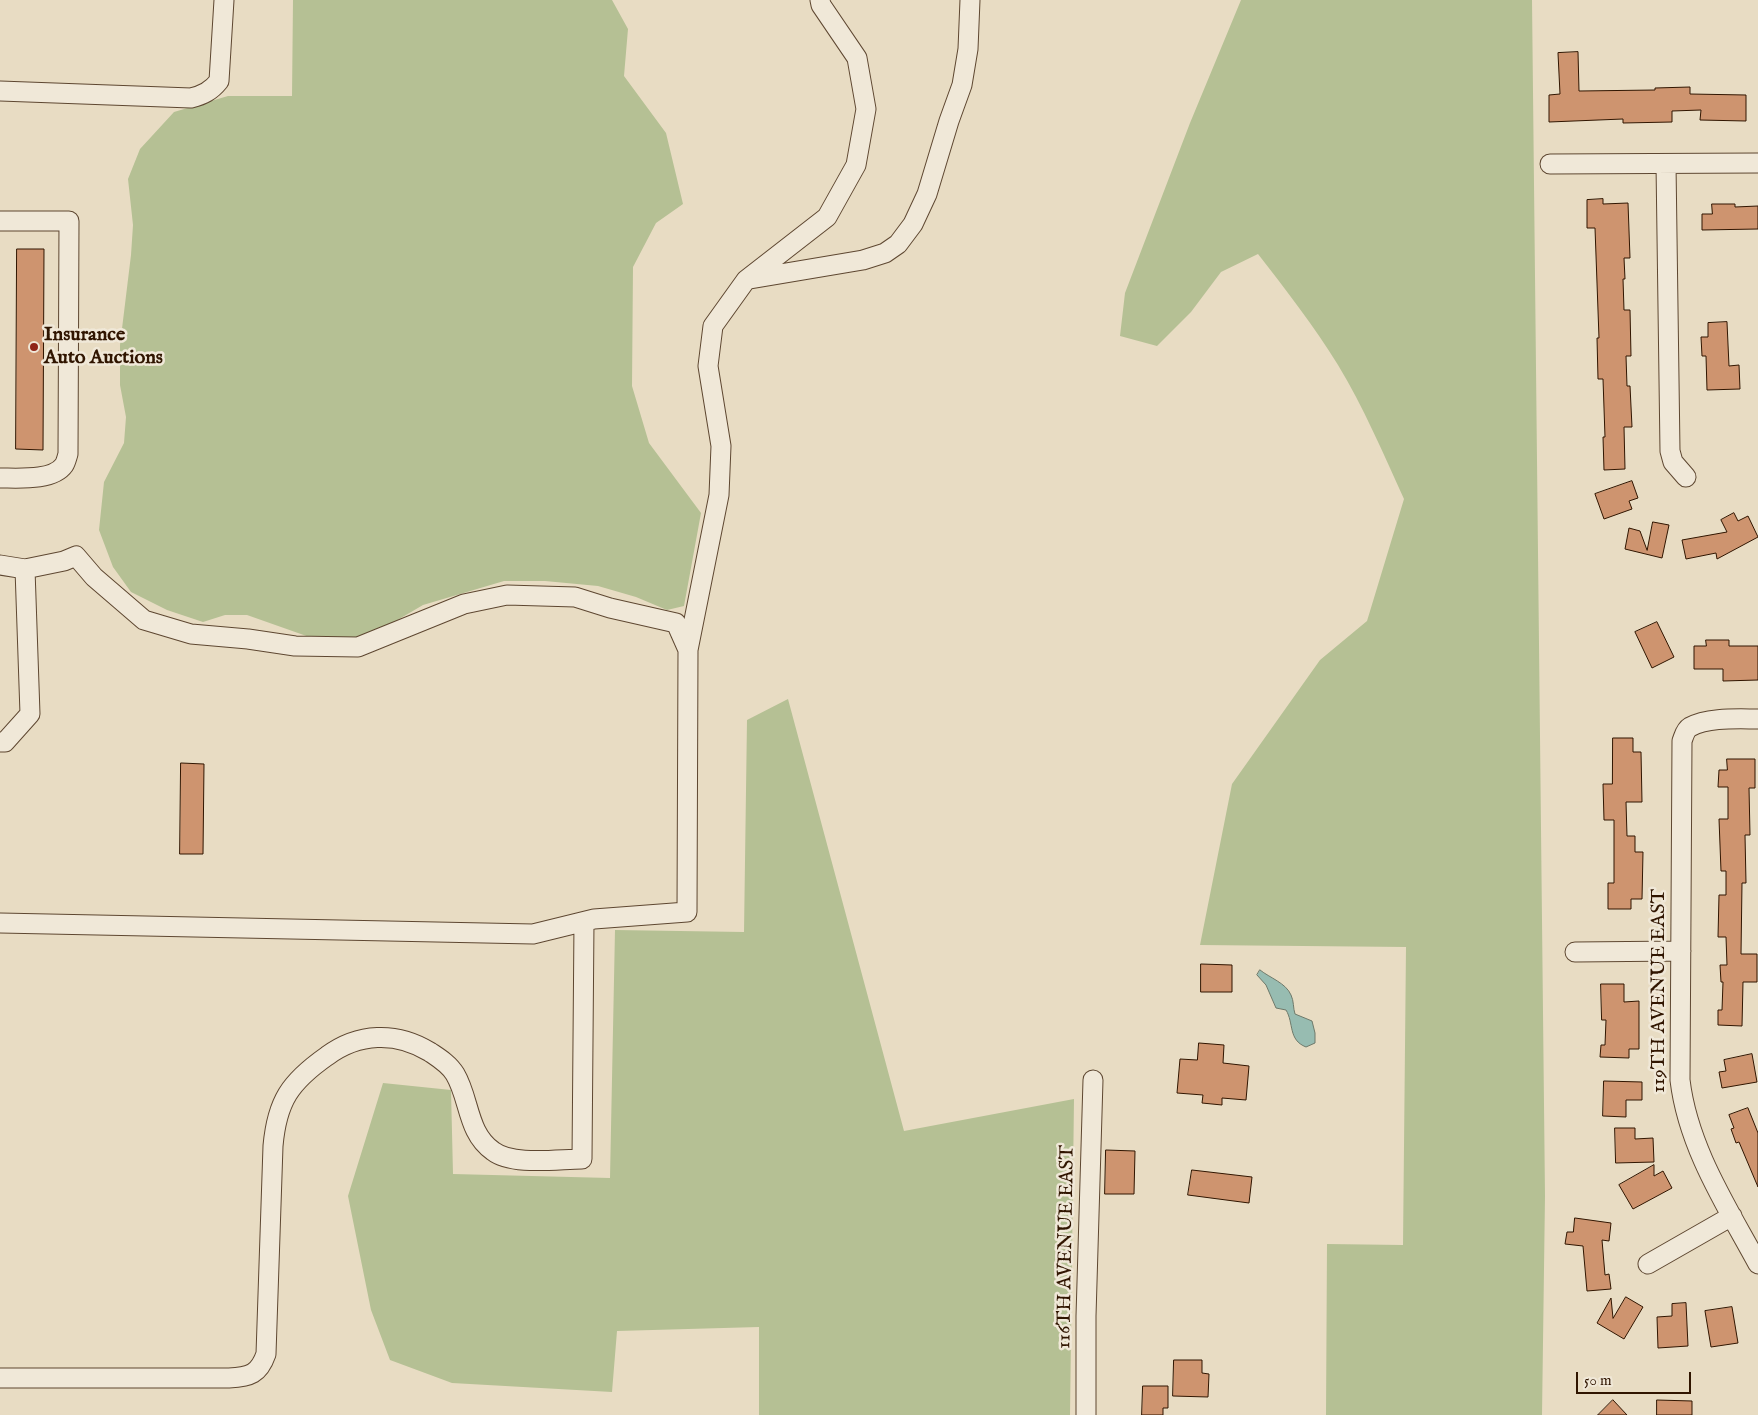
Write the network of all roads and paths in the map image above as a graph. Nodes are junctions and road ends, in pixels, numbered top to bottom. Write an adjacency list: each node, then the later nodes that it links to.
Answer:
1 (224, 0): 4 (street)
2 (820, 0): 9 (street)
3 (970, 0): 9 (street)
4 (0, 91)
5 (1758, 163): 7 (street)
6 (1550, 164): 7 (street)
7 (1666, 164): 10 (street)
8 (0, 221): 11 (street)
9 (746, 280): 14 (street)
10 (1686, 477)
11 (0, 478)
12 (0, 565): 13 (street)
13 (25, 569): 14 (street); 16 (street)
14 (688, 650): 17 (street)
15 (1758, 719): 19 (street, 119TH AVENUE EAST)
16 (0, 742)
17 (584, 922): 18 (street); 25 (street)
18 (0, 923)
19 (1681, 951): 20 (street); 22 (street, 119TH AVENUE EAST)
20 (1575, 952)
21 (1093, 1080): 26 (street, 116TH AVENUE EAST)
22 (1732, 1216): 23 (street); 24 (street, 119TH AVENUE EAST)
23 (1648, 1264)
24 (1758, 1264)
25 (0, 1378)
26 (1086, 1415)

